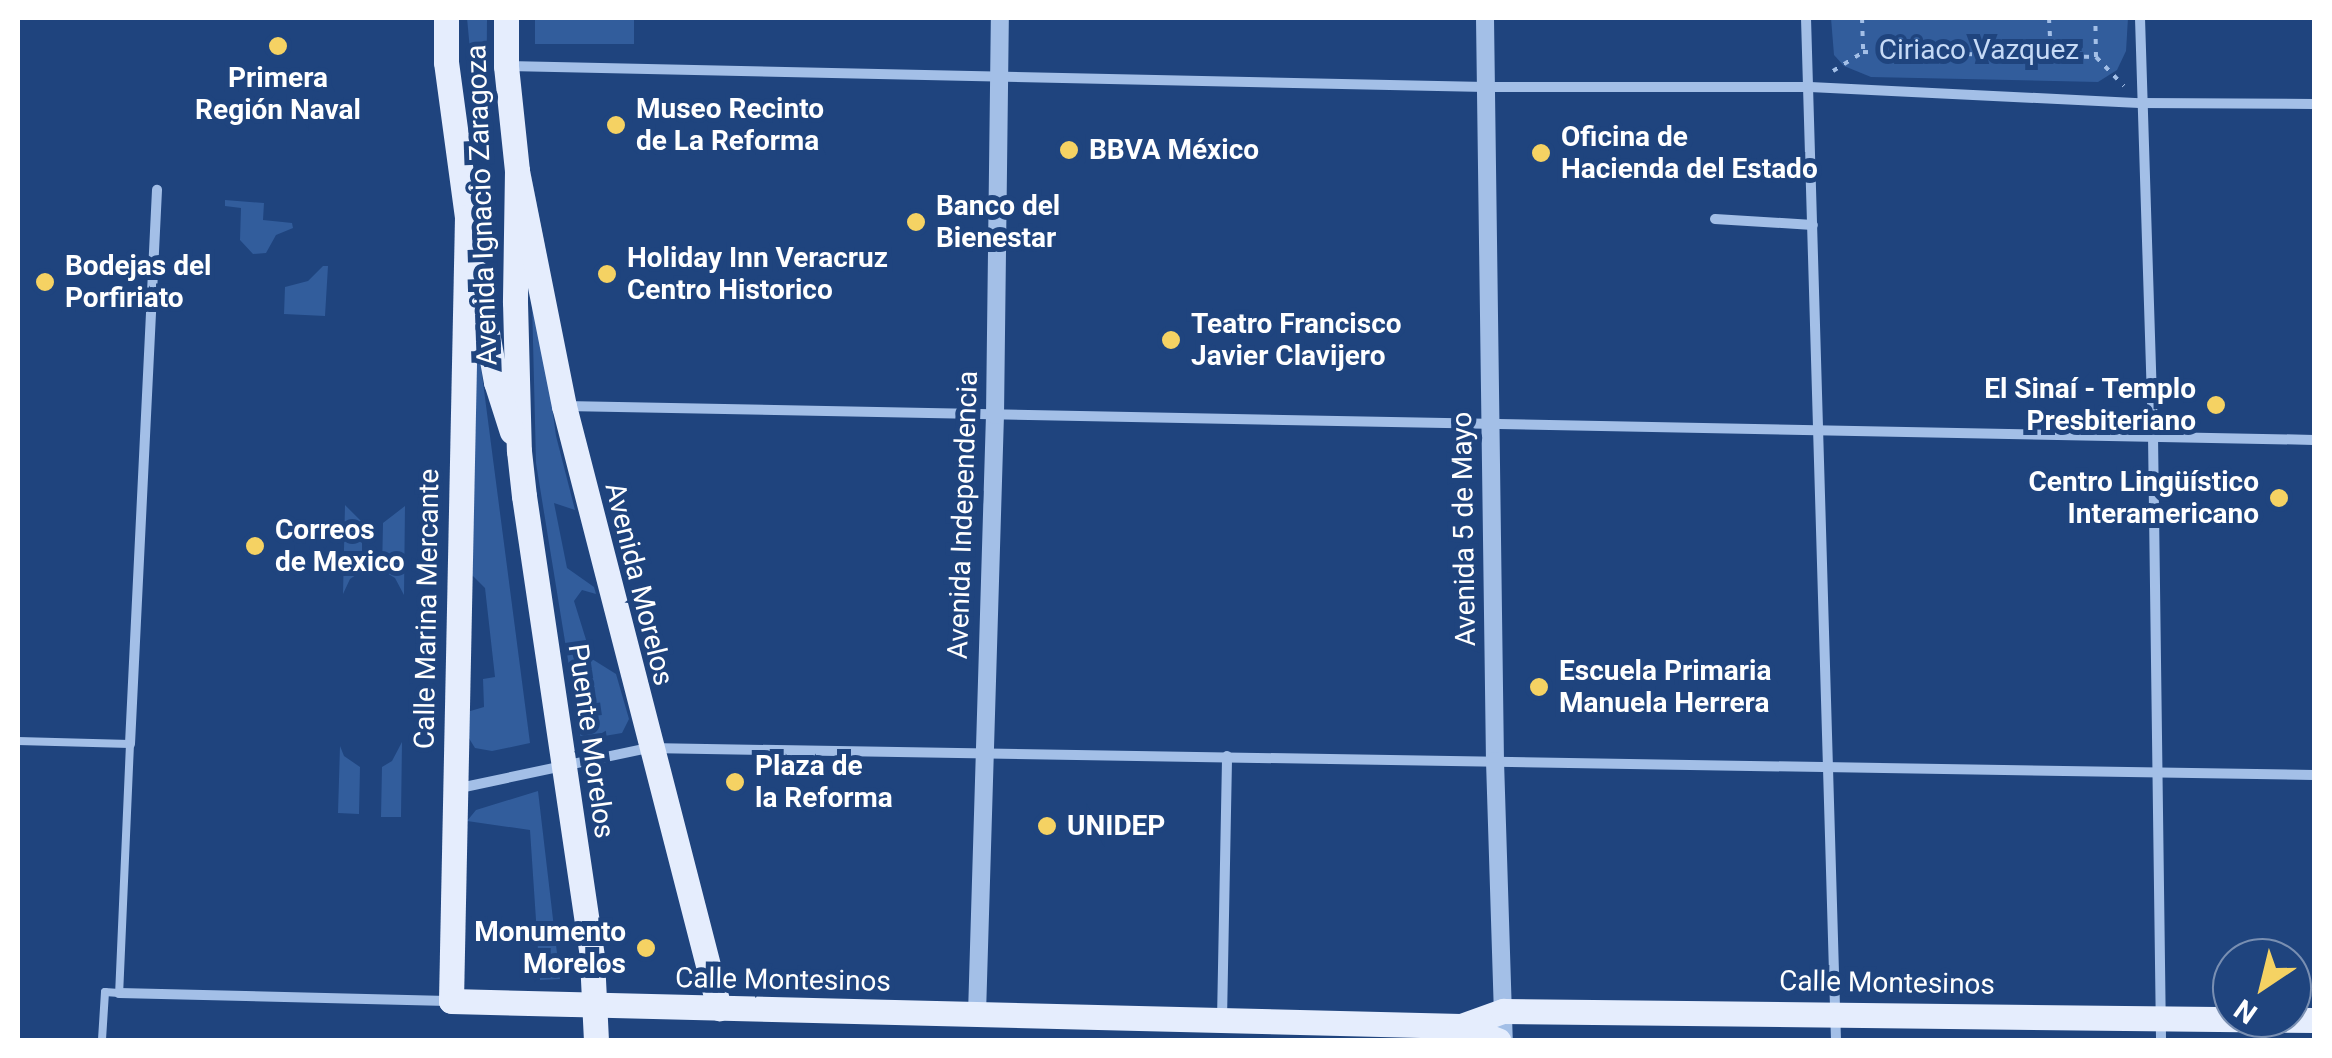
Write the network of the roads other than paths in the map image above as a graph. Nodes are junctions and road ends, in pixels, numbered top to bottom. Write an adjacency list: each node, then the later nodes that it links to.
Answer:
1 (446, 18): 15 (main road, Calle Marina Mercante)
2 (506, 18): 7 (main road, Avenida Ignacio Zaragoza)
3 (1000, 18): 8 (street, Avenida Independencia)
4 (1485, 18): 9 (street, Avenida 5 de Mayo)
5 (1806, 18): 10 (street)
6 (2140, 18): 11 (street)
7 (506, 66): 8 (street); 13 (main road, Avenida Ignacio Zaragoza)
8 (999, 74): 9 (street); 19 (street, Avenida Independencia)
9 (1486, 87): 10 (street); 20 (street, Avenida 5 de Mayo)
10 (1810, 87): 11 (street); 17 (street)
11 (2140, 102): 12 (street); 22 (street)
12 (2314, 104)
13 (517, 171): 18 (main road, Avenida Morelos); 24 (main road, Avenida Ignacio Zaragoza)
14 (157, 190): 26 (street)
15 (467, 217): 24 (main road, Calle Marina Mercante); 34 (main road, Calle Marina Mercante)
16 (1715, 219): 17 (street)
17 (1813, 226): 21 (street)
18 (564, 406): 19 (street); 27 (main road, Avenida Morelos)
19 (995, 415): 20 (street); 28 (street, Avenida Independencia)
20 (1490, 425): 21 (street); 30 (street, Avenida 5 de Mayo)
21 (1820, 433): 22 (street); 31 (street)
22 (2153, 435): 23 (street); 32 (street)
23 (2314, 440)
24 (518, 451): 46 (main road, Puente Morelos, bridge)
25 (18, 740): 26 (lane)
26 (130, 744): 35 (lane)
27 (648, 748): 28 (street); 34 (street); 37 (main road, Avenida Morelos)
28 (982, 752): 29 (street); 40 (street, Avenida Independencia)
29 (1228, 756): 30 (street); 41 (street)
30 (1495, 761): 31 (street); 38 (street, Avenida 5 de Mayo)
31 (1830, 767): 32 (street); 39 (street)
32 (2155, 772): 33 (street); 44 (street)
33 (2314, 775)
34 (454, 789): 36 (main road, Calle Marina Mercante)
35 (119, 992): 36 (street, Calle Montesinos); 45 (lane, Calle Montesinos)
36 (450, 1001): 37 (main road, Calle Montesinos)
37 (718, 1008): 40 (main road, Calle Montesinos)
38 (1503, 1011): 39 (main road, Calle Montesinos); 43 (main road, Calle Montesinos); 47 (street, Avenida 5 de Mayo)
39 (1838, 1013): 44 (main road, Calle Montesinos); 48 (street)
40 (977, 1014): 41 (main road, Calle Montesinos)
41 (1222, 1020): 43 (main road, Calle Montesinos)
42 (2314, 1020): 44 (main road, Calle Montesinos)
43 (1461, 1026): 47 (main road, Calle Montesinos)
44 (2161, 1028)
45 (102, 1040)
46 (596, 1040)
47 (1501, 1040)
48 (1836, 1040)

